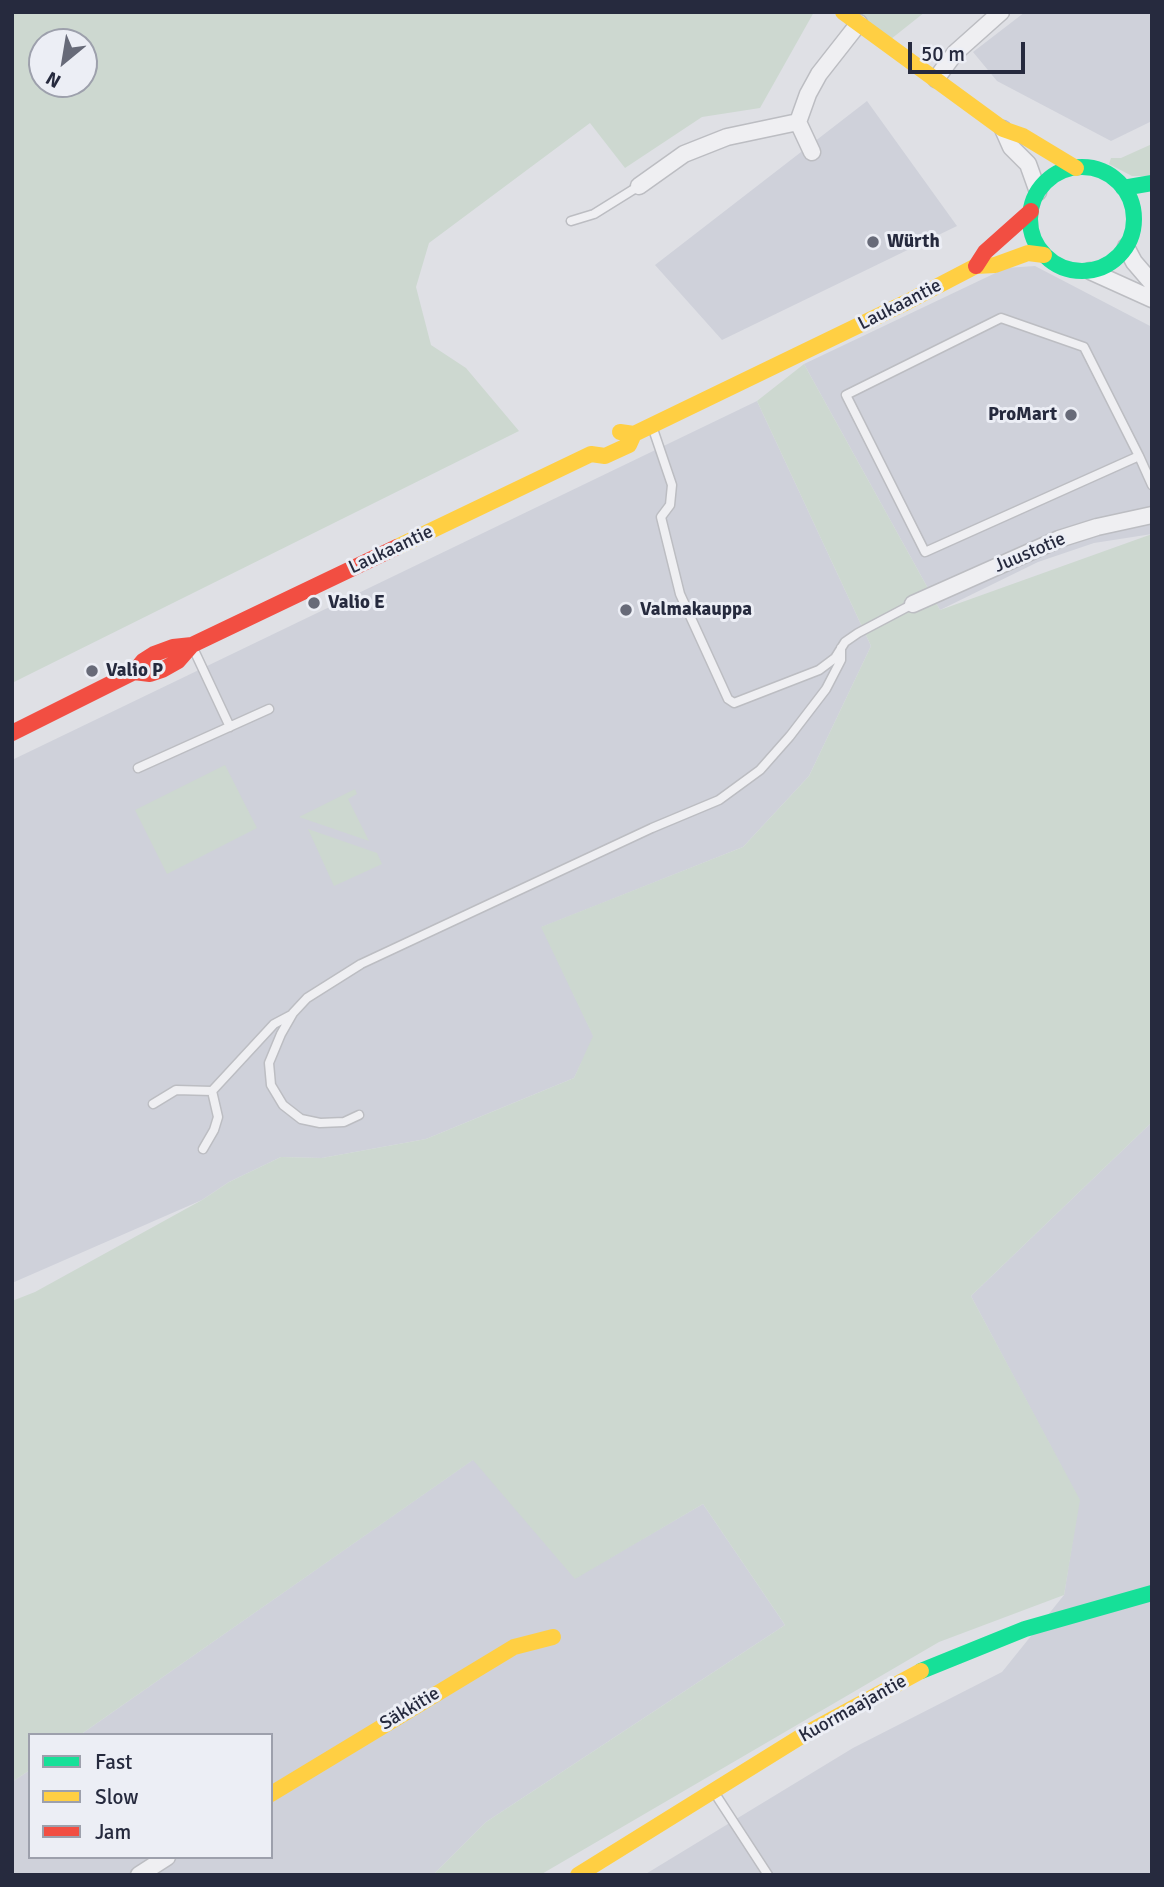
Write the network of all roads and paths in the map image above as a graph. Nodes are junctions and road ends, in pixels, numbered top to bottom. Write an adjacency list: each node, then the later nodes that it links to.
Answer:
1 (843, 12): 3 (main road)
2 (1001, 12): 4 (street)
3 (859, 23): 4 (main road); 5 (street)
4 (936, 79): 6 (main road)
5 (799, 122): 7 (street); 10 (street)
6 (1003, 129): 8 (main road); 12 (street)
7 (812, 152)
8 (1076, 167): 11 (main road); 12 (main road)
9 (1152, 183): 11 (main road)
10 (639, 186): 15 (lane)
11 (1123, 188): 16 (main road)
12 (1038, 192): 13 (main road)
13 (1031, 211): 18 (main road); 19 (main road, Laukaantie)
14 (1152, 211): 16 (main road)
15 (571, 221)
16 (1134, 226): 17 (main road)
17 (1126, 247): 20 (main road); 21 (street)
18 (1044, 255): 19 (main road, Laukaantie); 20 (main road)
19 (976, 266): 23 (main road, Laukaantie)
20 (1090, 271): 22 (street)
21 (1152, 283)
22 (1152, 299)
23 (651, 425): 28 (main road, Laukaantie); 29 (lane)
24 (1139, 456): 24 (lane); 25 (lane)
25 (1152, 485)
26 (1152, 514): 27 (street, Juustotie)
27 (913, 604): 29 (lane)
28 (192, 645): 31 (lane); 32 (main road, Laukaantie)
29 (841, 648): 34 (lane)
30 (269, 709): 31 (lane)
31 (230, 727): 33 (lane)
32 (12, 733)
33 (138, 768)
34 (293, 1013): 35 (lane); 37 (lane)
35 (212, 1091): 36 (lane); 38 (lane)
36 (153, 1104)
37 (359, 1115)
38 (203, 1149)
39 (1152, 1593): 41 (main road, Kuormaajantie)
40 (553, 1637): 42 (main road, Säkkitie)
41 (714, 1791): 45 (main road, Kuormaajantie); 46 (lane)
42 (273, 1793)
43 (164, 1859): 44 (street)
44 (139, 1875)
45 (578, 1875)
46 (768, 1875)

